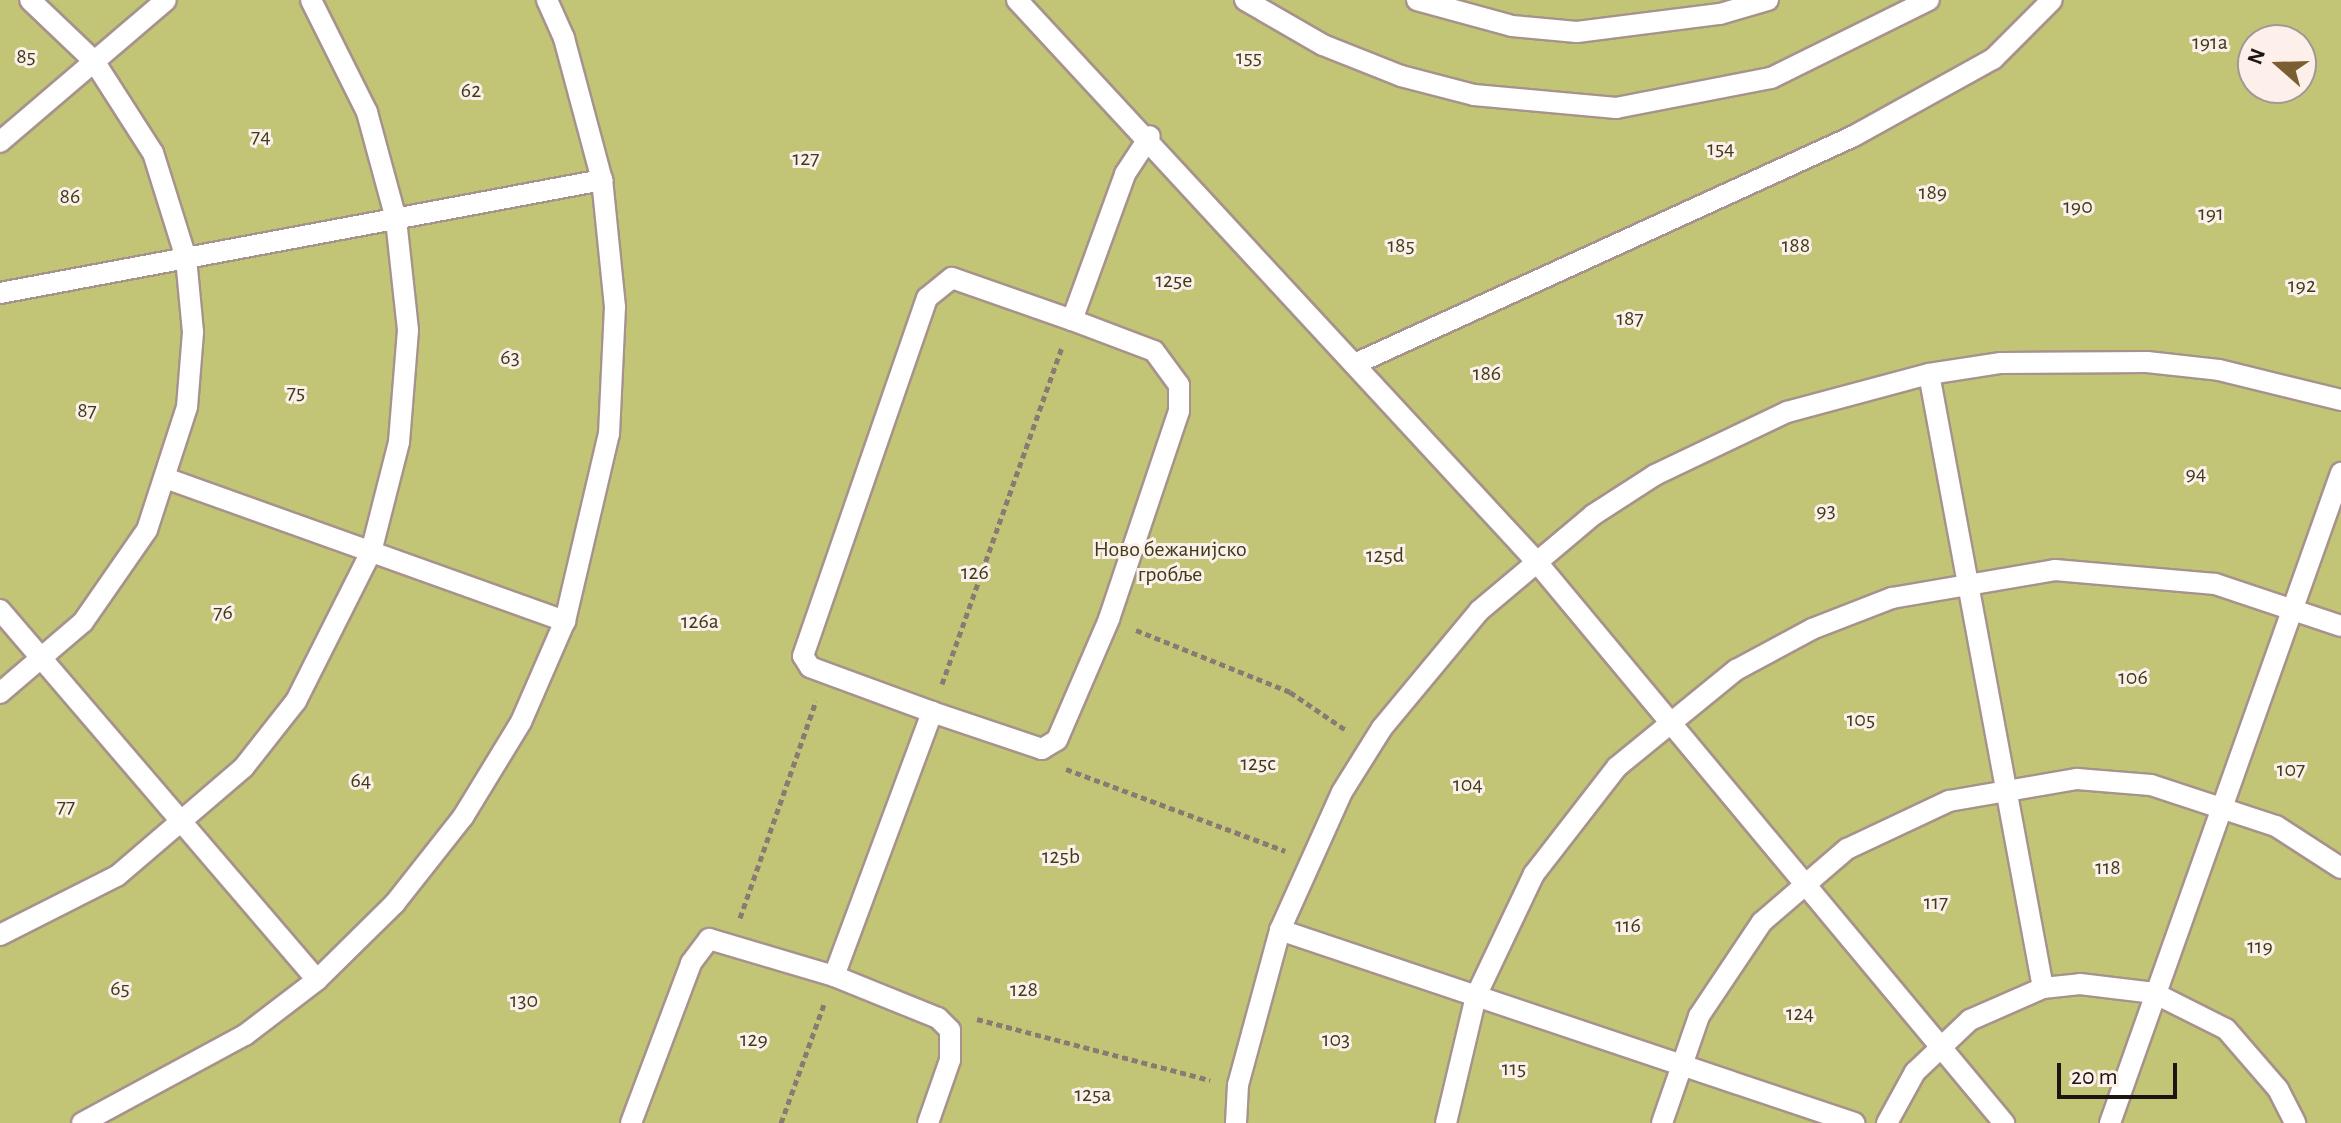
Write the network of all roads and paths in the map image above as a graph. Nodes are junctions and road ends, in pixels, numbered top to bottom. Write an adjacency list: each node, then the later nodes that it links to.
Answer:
1 (30, 0): 11 (lane)
2 (166, 0): 11 (lane)
3 (311, 0): 15 (lane)
4 (547, 0): 14 (lane)
5 (1017, 0): 12 (lane)
6 (1245, 0): 9 (lane)
7 (1417, 0): 8 (lane)
8 (1768, 0)
9 (1929, 0)
10 (2052, 0): 19 (lane)
11 (94, 61): 13 (lane); 16 (lane)
12 (1150, 136): 18 (lane); 19 (lane)
13 (0, 142)
14 (602, 180): 15 (lane); 30 (lane)
15 (396, 219): 16 (lane); 24 (lane)
16 (186, 258): 17 (lane); 23 (lane)
17 (0, 293)
18 (1072, 320): 29 (lane); 33 (lane); 35 (path)
19 (1357, 363): 25 (lane)
20 (1929, 374): 21 (lane); 25 (lane); 26 (lane)
21 (2341, 400)
22 (2341, 473): 27 (lane)
23 (168, 479): 24 (lane); 32 (lane)
24 (371, 552): 30 (lane); 41 (lane)
25 (1535, 560): 36 (lane); 37 (lane)
26 (1965, 581): 27 (lane); 36 (lane); 39 (lane)
27 (2292, 606): 31 (lane); 40 (lane)
28 (0, 610): 32 (lane)
29 (1109, 619): 37 (path); 38 (lane)
30 (565, 621): 49 (lane)
31 (2341, 626)
32 (43, 660): 34 (lane); 41 (lane)
33 (826, 673): 35 (lane); 47 (path)
34 (0, 693)
35 (932, 712): 38 (lane); 48 (lane)
36 (1667, 721): 44 (lane); 52 (lane)
37 (1370, 746): 42 (lane)
38 (1042, 749): 42 (path)
39 (2003, 787): 40 (lane); 44 (lane); 50 (lane)
40 (2223, 803): 43 (lane); 51 (lane)
41 (184, 825): 46 (lane); 49 (lane)
42 (1308, 859): 45 (lane)
43 (2341, 868)
44 (1802, 883): 54 (lane); 55 (lane)
45 (1280, 930): 52 (lane); 56 (lane)
46 (0, 935)
47 (732, 942): 48 (lane); 58 (lane)
48 (834, 976): 53 (lane); 59 (path)
49 (317, 980): 57 (lane)
50 (2043, 988): 51 (lane); 54 (lane)
51 (2154, 993): 67 (lane); 68 (lane)
52 (1476, 996): 55 (lane); 62 (lane)
53 (950, 1030): 56 (path); 60 (lane)
54 (1938, 1045): 65 (lane); 66 (lane)
55 (1678, 1064): 63 (lane); 64 (lane)
56 (1238, 1085): 61 (lane)
57 (82, 1123)
58 (631, 1123)
59 (781, 1123)
60 (928, 1123)
61 (1236, 1123)
62 (1446, 1123)
63 (1662, 1123)
64 (1854, 1123)
65 (1887, 1123)
66 (2004, 1123)
67 (2110, 1123)
68 (2295, 1123)

